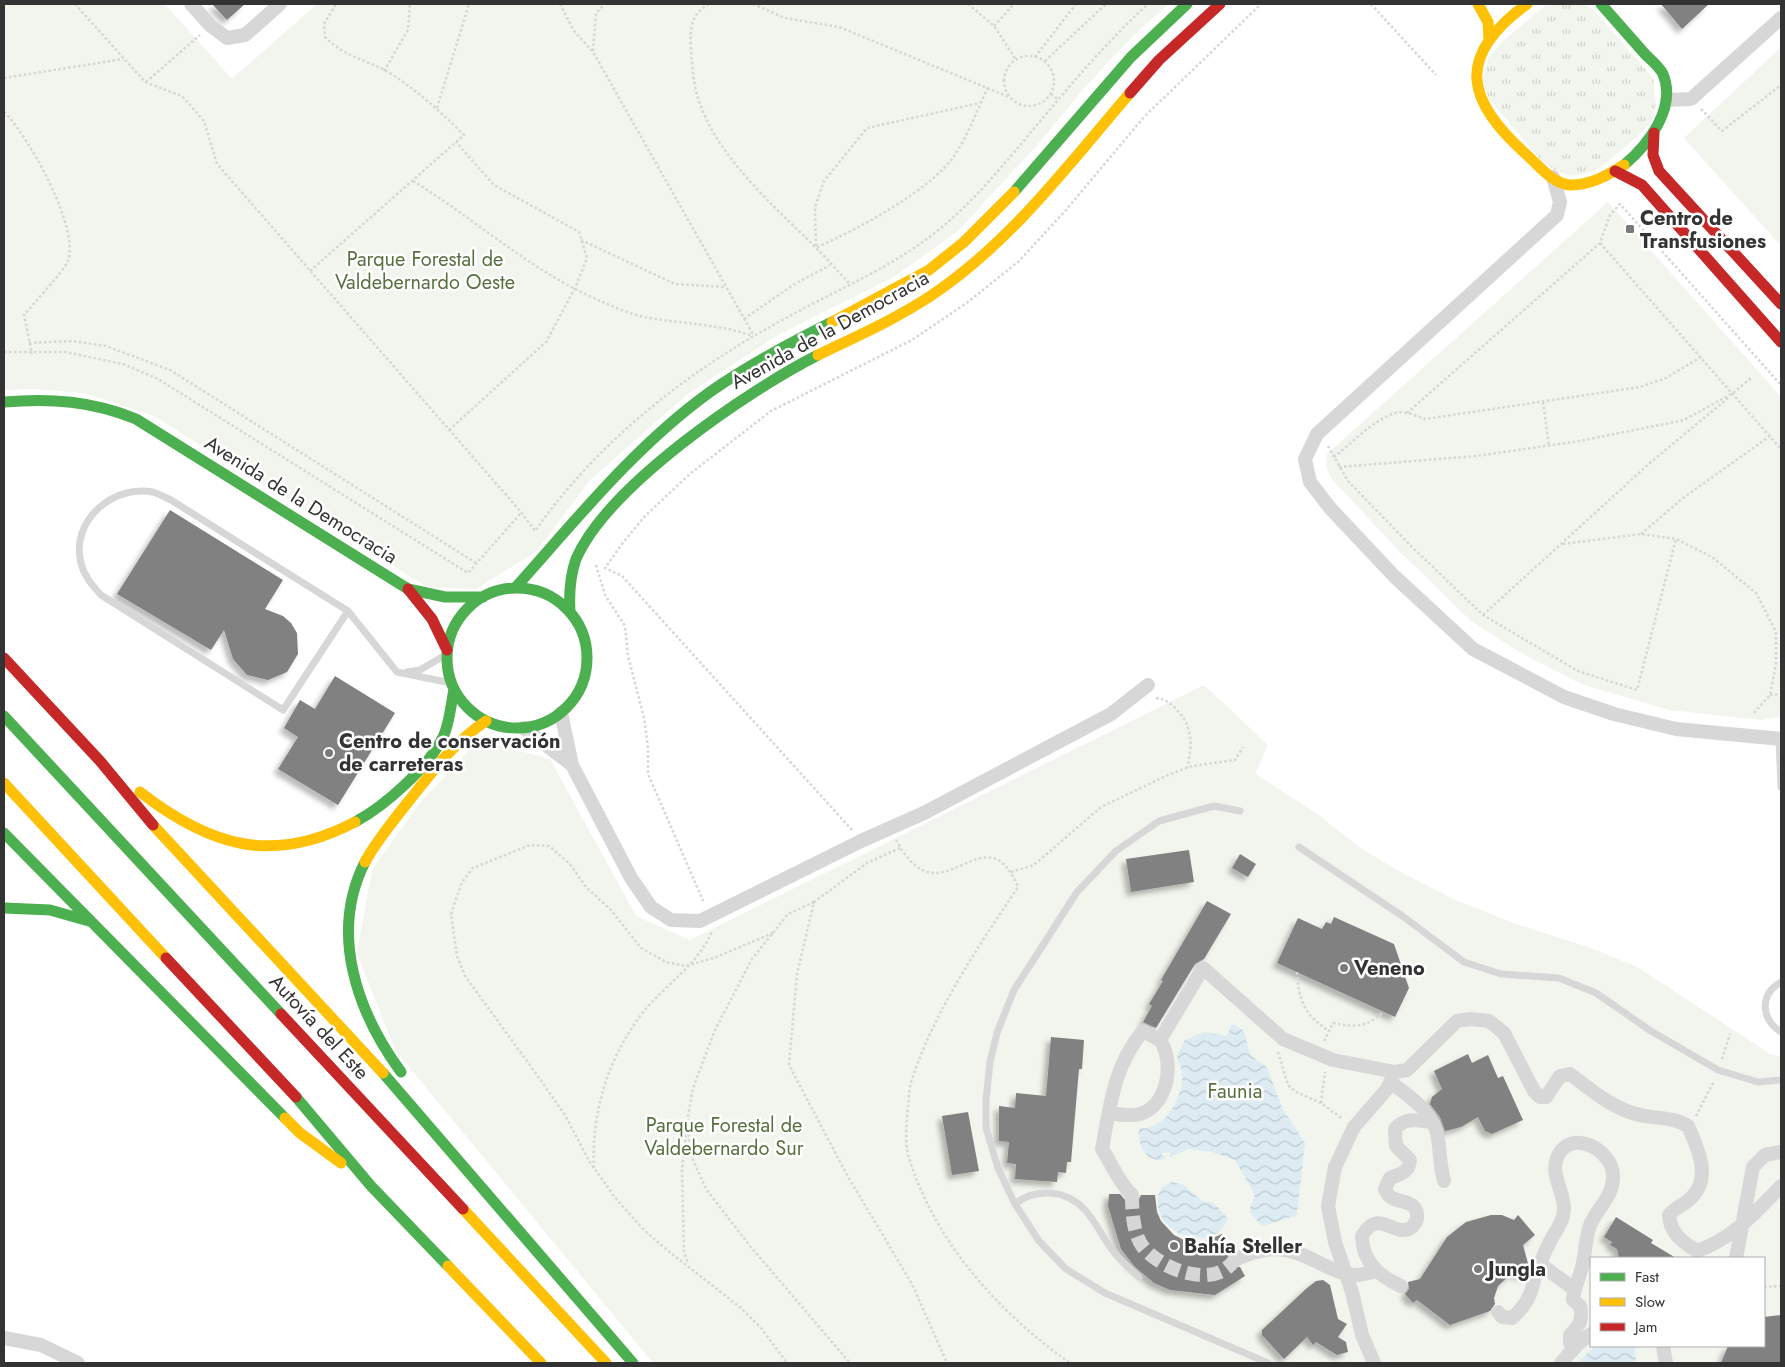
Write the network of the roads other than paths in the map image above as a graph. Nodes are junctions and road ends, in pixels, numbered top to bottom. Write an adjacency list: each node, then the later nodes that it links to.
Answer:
1 (191, 4): 2 (street)
2 (280, 4)
3 (1186, 4): 19 (main road, Avenida de la Democracia)
4 (1220, 4): 23 (main road, Avenida de la Democracia)
5 (1478, 4): 9 (main road)
6 (1527, 4): 9 (main road)
7 (1600, 4): 10 (main road)
8 (1781, 18): 10 (street)
9 (1489, 39): 13 (main road)
10 (1667, 100): 11 (main road)
11 (1654, 133): 12 (main road); 14 (main road)
12 (1614, 171): 13 (main road); 15 (main road)
13 (1553, 177): 33 (street)
14 (1781, 304)
15 (1781, 342)
16 (4, 402): 18 (main road, Avenida de la Democracia)
17 (57, 413): 18 (main road, Avenida de la Democracia)
18 (174, 444): 20 (main road, Avenida de la Democracia)
19 (516, 588): 21 (main road); 23 (main road)
20 (408, 589): 21 (main road, Avenida de la Democracia); 24 (main road, Avenida de la Democracia)
21 (483, 597): 24 (main road)
22 (348, 611): 22 (lane); 26 (lane)
23 (570, 612): 29 (main road)
24 (447, 652): 26 (lane); 27 (main road)
25 (4, 658): 34 (main road)
26 (403, 673): 27 (lane)
27 (452, 686): 31 (main road); 34 (main road)
28 (1143, 689): 35 (street)
29 (561, 713): 32 (main road); 35 (street)
30 (4, 716): 75 (main road, Autovía del Este)
31 (486, 721): 32 (main road); 47 (main road)
32 (524, 728): 35 (street)
33 (1780, 739): 37 (lane)
34 (100, 761): 62 (main road)
35 (572, 765)
36 (4, 783): 53 (main road)
37 (1781, 787)
38 (1240, 811): 57 (lane)
39 (4, 834): 42 (main road)
40 (1299, 847): 48 (lane)
41 (4, 908): 42 (main road)
42 (92, 922): 53 (main road)
43 (1781, 982): 44 (lane)
44 (1781, 1032)
45 (1160, 1040): 46 (street); 49 (street); 49 (street)
46 (1392, 1077): 50 (street); 58 (street); 64 (street)
47 (408, 1079)
48 (1781, 1080)
49 (1109, 1113): 56 (street)
50 (1432, 1122): 52 (street); 63 (street)
51 (1781, 1152): 58 (street)
52 (1444, 1181)
53 (371, 1186): 74 (main road)
54 (1781, 1186): 58 (street)
55 (498, 1189): 62 (main road)
56 (1132, 1194)
57 (1015, 1204): 65 (lane); 77 (lane)
58 (1742, 1226): 59 (street)
59 (1736, 1257)
60 (1236, 1260): 64 (street)
61 (1540, 1264): 67 (street); 67 (street); 68 (street)
62 (552, 1267): 76 (main road)
63 (1376, 1270): 64 (street); 66 (street)
64 (1344, 1271): 78 (street)
65 (1138, 1277)
66 (1402, 1286)
67 (1574, 1289): 72 (street)
68 (1498, 1312)
69 (1590, 1335): 72 (street)
70 (4, 1338): 73 (street)
71 (1663, 1347): 80 (street)
72 (1574, 1348): 79 (street)
73 (78, 1363)
74 (541, 1363)
75 (606, 1363)
76 (633, 1363)
77 (1268, 1363)
78 (1374, 1363)
79 (1561, 1363)
80 (1666, 1363)

